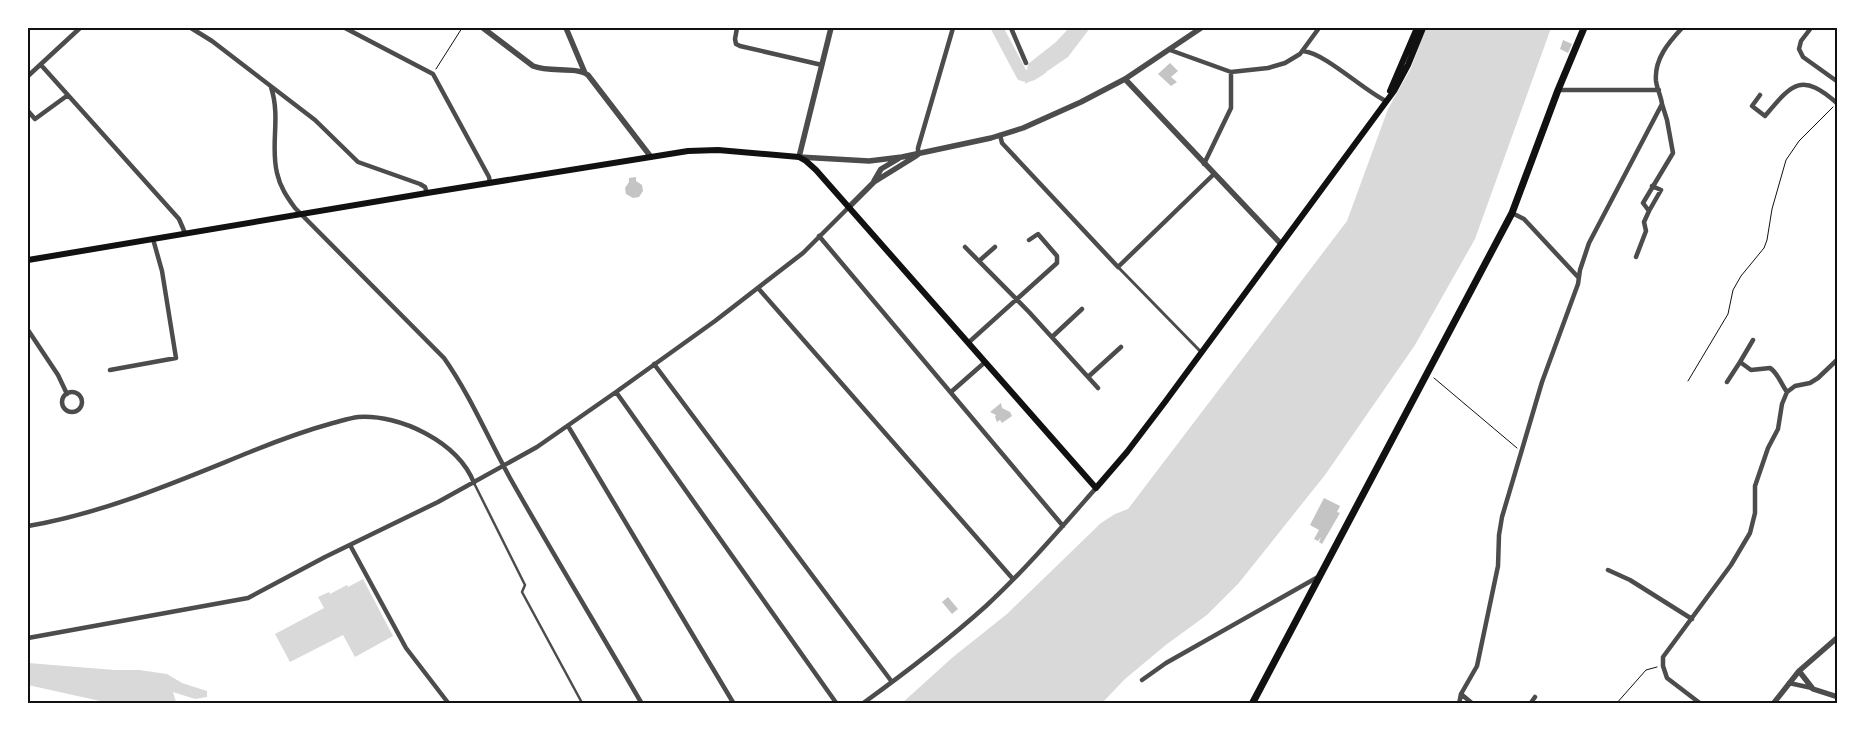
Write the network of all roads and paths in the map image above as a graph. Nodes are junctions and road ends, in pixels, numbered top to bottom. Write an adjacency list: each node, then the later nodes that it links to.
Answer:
1 (80, 28): 21 (street)
2 (191, 28): 29 (street)
3 (344, 28): 50 (street)
4 (462, 28): 22 (path)
5 (483, 28): 24 (street)
6 (566, 28): 24 (street)
7 (737, 28): 23 (street)
8 (831, 28): 23 (street)
9 (953, 28): 39 (street)
10 (1011, 28): 20 (street)
11 (1201, 28): 18 (street)
12 (1319, 28): 19 (street)
13 (1417, 28): 34 (main road)
14 (1423, 28): 34 (main road)
15 (1584, 28): 30 (main road)
16 (1682, 28): 31 (street)
17 (1811, 28): 28 (street)
18 (1170, 50): 25 (street); 27 (street)
19 (1304, 51): 25 (street); 34 (street)
20 (1026, 63)
21 (41, 65): 26 (street); 32 (street)
22 (438, 65)
23 (822, 65): 41 (street)
24 (585, 72): 40 (street)
25 (1231, 72): 45 (street)
26 (28, 76)
27 (1125, 79): 38 (street); 45 (street)
28 (1838, 82)
29 (271, 87): 52 (street); 56 (street)
30 (1558, 90): 31 (street); 55 (main road)
31 (1659, 90): 35 (street)
32 (68, 95): 37 (street); 57 (street)
33 (1760, 95): 36 (street)
34 (1386, 101): 61 (main road)
35 (1662, 104): 51 (street); 68 (street)
36 (1837, 104): 85 (path)
37 (28, 111)
38 (1000, 135): 39 (street); 67 (street)
39 (918, 155): 42 (street); 49 (street)
40 (651, 157): 41 (main road); 50 (main road)
41 (799, 157): 43 (street); 46 (main road)
42 (902, 158): 44 (street); 47 (street)
43 (822, 160): 44 (street); 46 (street)
44 (869, 161): 47 (street)
45 (1204, 164): 48 (street)
46 (812, 167): 53 (main road)
47 (881, 169): 49 (street)
48 (1214, 174): 61 (street); 67 (street)
49 (874, 182): 53 (street)
50 (490, 183): 52 (main road)
51 (1652, 186): 54 (street); 54 (street)
52 (427, 193): 56 (main road)
53 (850, 210): 58 (street); 75 (main road)
54 (1649, 212): 64 (street)
55 (1512, 213): 68 (street); 83 (main road)
56 (302, 214): 57 (main road); 94 (street)
57 (184, 234): 59 (main road)
58 (820, 236): 69 (street); 89 (street)
59 (153, 239): 65 (main road); 82 (street)
60 (1029, 240): 70 (street)
61 (1281, 244): 77 (main road)
62 (995, 246): 66 (street)
63 (965, 247): 66 (street)
64 (1636, 256)
65 (28, 260)
66 (979, 261): 70 (street)
67 (1118, 266): 77 (street)
68 (1578, 277): 93 (street)
69 (758, 288): 81 (street); 102 (street)
70 (1017, 300): 73 (street); 75 (street)
71 (1082, 309): 73 (street)
72 (28, 330): 91 (street)
73 (1052, 337): 84 (street)
74 (1753, 340): 80 (street)
75 (968, 343): 79 (main road)
76 (1121, 347): 84 (street)
77 (1202, 352): 96 (main road)
78 (1838, 359): 90 (street)
79 (984, 362): 89 (street); 96 (main road)
80 (1740, 362): 86 (street); 90 (street)
81 (654, 364): 88 (street); 109 (street)
82 (110, 370)
83 (1428, 372): 93 (path); 101 (main road)
84 (1088, 378): 87 (street)
85 (1688, 381)
86 (1727, 382)
87 (1098, 388)
88 (616, 392): 92 (street); 119 (street)
89 (951, 392): 98 (street)
90 (1787, 392): 103 (street)
91 (67, 394): 91 (street)
92 (568, 426): 94 (street); 118 (street)
93 (1522, 451): 112 (street)
94 (503, 465): 95 (street); 117 (street)
95 (474, 483): 97 (street); 99 (street); 115 (lane)
96 (1096, 488): 98 (street)
97 (28, 526)
98 (1063, 526): 102 (street)
99 (350, 545): 105 (street); 116 (street)
100 (1608, 570): 103 (street)
101 (1319, 576): 108 (street); 121 (main road)
102 (1013, 579): 109 (street)
103 (1692, 619): 106 (street)
104 (1838, 637): 107 (street)
105 (28, 638)
106 (1663, 666): 125 (path); 126 (street)
107 (1799, 671): 110 (street); 111 (street)
108 (1142, 680)
109 (892, 682): 120 (street)
110 (1789, 683): 111 (street); 127 (street)
111 (1813, 689): 113 (street)
112 (1461, 694): 122 (street); 123 (street)
113 (1836, 695)
114 (1535, 697): 124 (street)
115 (581, 701)
116 (449, 704)
117 (642, 704)
118 (734, 704)
119 (837, 704)
120 (862, 704)
121 (1252, 704)
122 (1459, 704)
123 (1473, 704)
124 (1530, 704)
125 (1616, 704)
126 (1701, 704)
127 (1773, 704)

